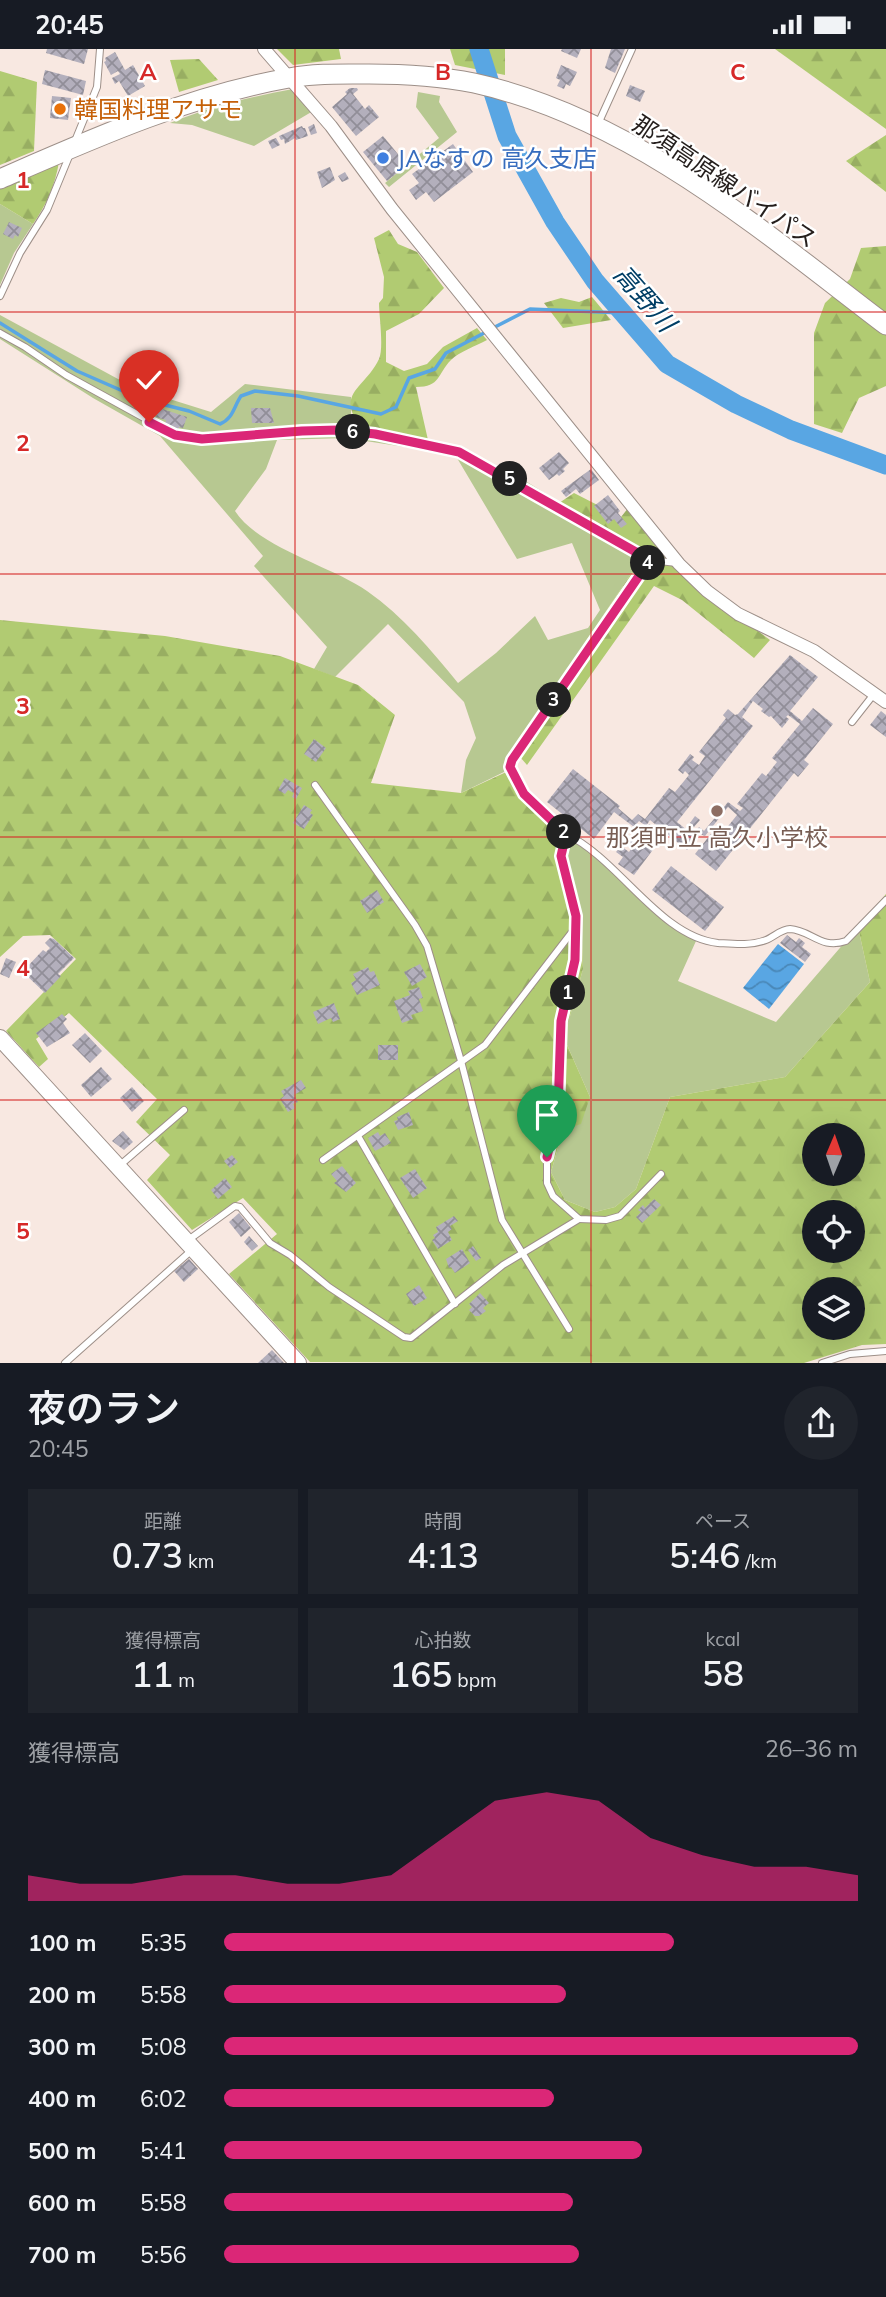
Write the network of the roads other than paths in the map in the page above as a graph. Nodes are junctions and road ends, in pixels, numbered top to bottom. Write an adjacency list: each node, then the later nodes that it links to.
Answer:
1 (100, 49): 6 (lane)
2 (264, 49): 4 (street)
3 (632, 49): 5 (lane)
4 (289, 78): 5 (main road, 那須高原線バイパス); 6 (main road, 那須高原線バイパス); 12 (street)
5 (596, 127): 9 (main road, 那須高原線バイパス)
6 (72, 148): 7 (main road, 那須高原線バイパス); 8 (lane)
7 (0, 179)
8 (0, 296)
9 (886, 325)
10 (0, 333): 11 (lane)
11 (650, 560): 12 (lane); 17 (lane)
12 (679, 564): 13 (street)
13 (874, 694): 14 (street); 15 (lane)
14 (886, 702)
15 (852, 722)
16 (315, 785): 21 (lane)
17 (566, 834): 18 (lane); 19 (lane)
18 (886, 900)
19 (575, 928): 21 (lane); 27 (lane)
20 (0, 1038): 25 (street)
21 (461, 1061): 23 (lane); 29 (lane)
22 (184, 1110): 25 (lane)
23 (358, 1136): 24 (lane); 30 (lane)
24 (323, 1160)
25 (118, 1166): 28 (street)
26 (662, 1174): 27 (lane)
27 (579, 1219): 29 (lane)
28 (190, 1245): 30 (lane); 33 (lane); 34 (street)
29 (524, 1252): 30 (lane); 31 (lane)
30 (455, 1304)
31 (569, 1328)
32 (886, 1351): 35 (lane)
33 (65, 1363)
34 (298, 1363)
35 (822, 1363)

